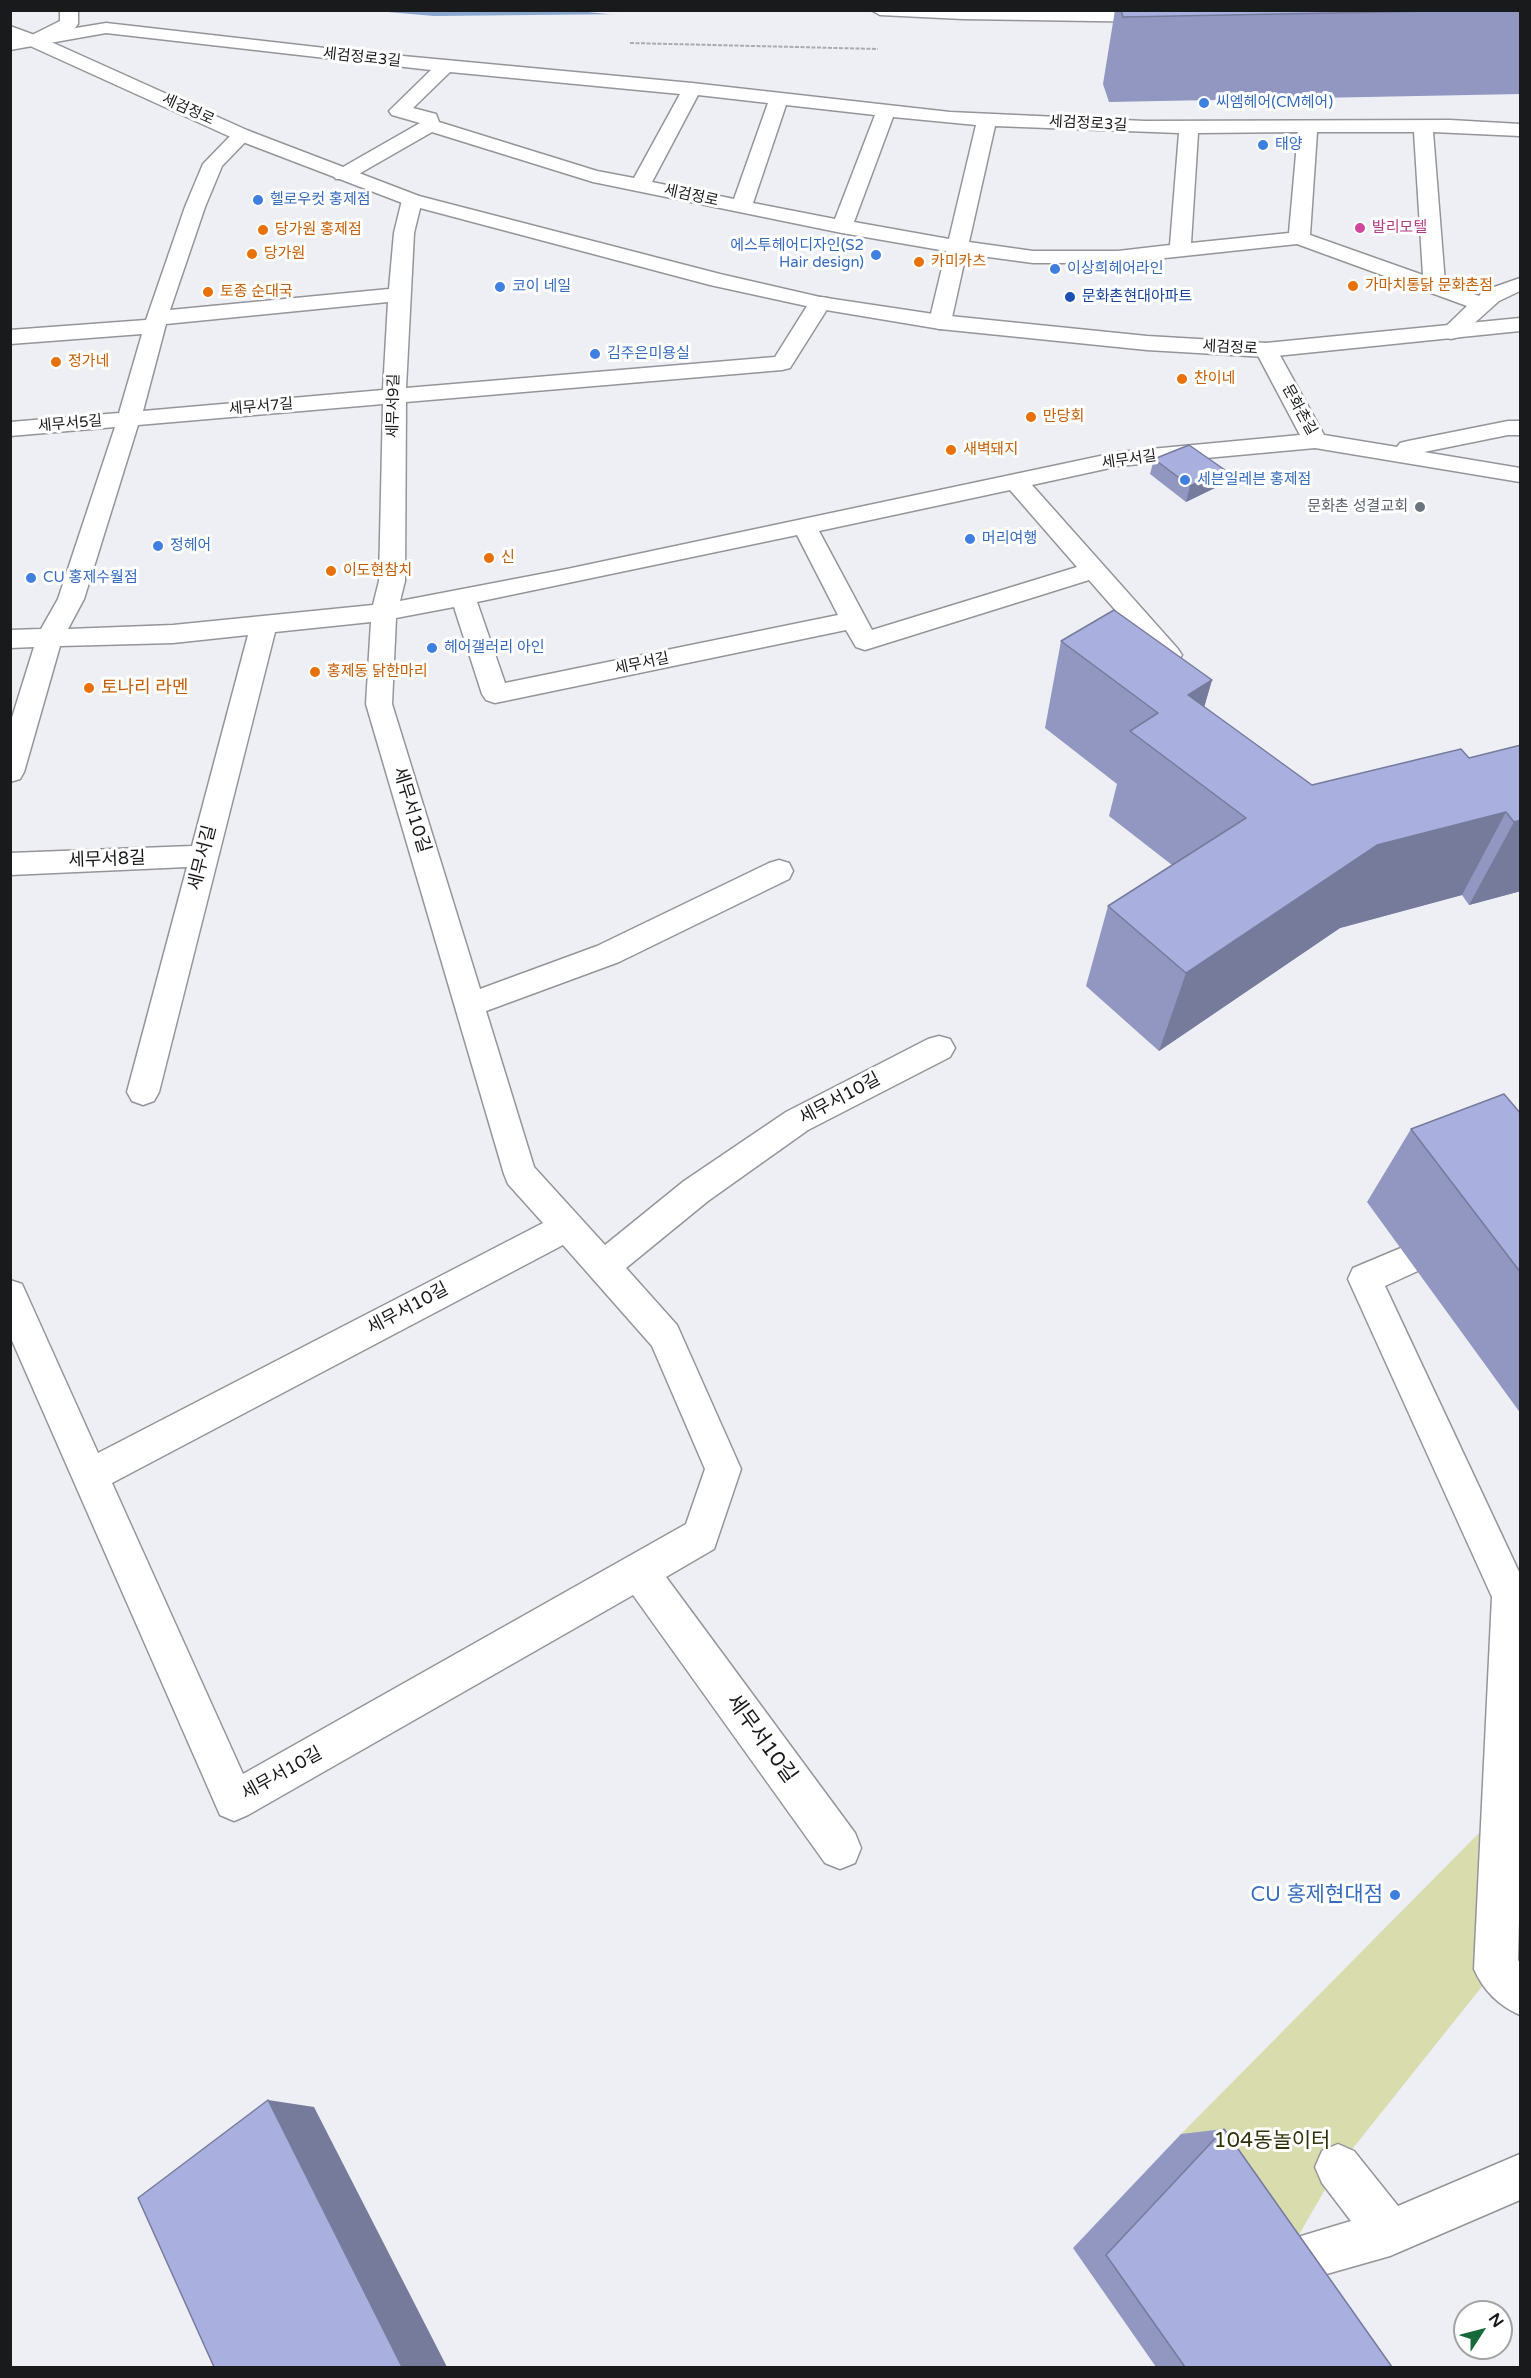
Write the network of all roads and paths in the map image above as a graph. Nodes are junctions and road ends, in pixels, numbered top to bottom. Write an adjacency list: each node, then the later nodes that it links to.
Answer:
1 (69, 10): 5 (main road)
2 (880, 10): 3 (main road)
3 (1174, 17)
4 (10, 31): 5 (main road, 세검정로)
5 (36, 31): 6 (main road); 7 (main road); 8 (main road, 세검정로3길); 18 (main road, 세검정로)
6 (10, 45)
7 (10, 51)
8 (446, 66): 9 (main road, 세검정로3길); 13 (main road, 세검정로)
9 (692, 89): 10 (main road, 세검정로3길); 20 (main road)
10 (779, 99): 11 (main road, 세검정로3길); 22 (main road)
11 (886, 111): 12 (main road, 세검정로3길); 23 (main road)
12 (987, 120): 15 (main road, 세검정로3길); 25 (main road)
13 (430, 125): 19 (main road); 20 (main road, 세검정로)
14 (1423, 126): 16 (main road, 세검정로3길); 17 (main road, 세검정로3길); 28 (main road)
15 (1189, 127): 16 (main road, 세검정로3길); 26 (main road)
16 (1308, 127): 24 (main road)
17 (1521, 130)
18 (242, 135): 19 (main road, 세검정로); 32 (main road)
19 (344, 175): 21 (main road, 세검정로)
20 (639, 185): 22 (main road, 세검정로)
21 (412, 200): 29 (main road, 세무서9길); 30 (main road, 세검정로)
22 (742, 206): 23 (main road, 세검정로)
23 (842, 227): 25 (main road, 세검정로)
24 (1299, 238): 26 (main road, 세검정로); 28 (main road, 세검정로)
25 (957, 246): 26 (main road, 세검정로); 33 (main road)
26 (1180, 251)
27 (1521, 284): 31 (main road)
28 (1435, 286): 31 (main road, 세검정로)
29 (399, 294): 32 (main road); 38 (main road, 세무서9길)
30 (820, 303): 33 (main road, 세검정로); 38 (main road)
31 (1481, 304): 35 (main road)
32 (156, 322): 36 (main road); 39 (main road)
33 (940, 322): 37 (main road, 세검정로)
34 (1521, 325): 35 (main road, 세검정로)
35 (1451, 332): 37 (main road, 세검정로)
36 (10, 337)
37 (1266, 350): 42 (main road, 문화촌길)
38 (394, 395): 39 (main road, 세무서7길); 49 (main road, 세무서9길)
39 (129, 418): 41 (main road, 세무서5길); 53 (main road)
40 (1521, 428): 43 (main road, 문화촌길)
41 (10, 429)
42 (1315, 441): 43 (main road, 문화촌길); 45 (main road, 세무서길)
43 (1385, 452): 44 (main road, 문화촌길)
44 (1521, 475)
45 (1016, 482): 46 (main road, 세무서길); 47 (main road)
46 (805, 527): 48 (main road, 세무서길); 50 (main road)
47 (1094, 570): 50 (main road); 54 (main road)
48 (463, 597): 49 (main road, 세무서길); 50 (main road, 세무서길)
49 (384, 612): 51 (main road, 세무서길); 59 (main road, 세무서10길)
50 (855, 620)
51 (264, 624): 53 (main road, 세무서길); 56 (main road, 세무서길)
52 (10, 639): 53 (main road, 세무서길)
53 (49, 639): 55 (main road)
54 (1169, 655)
55 (10, 772)
56 (204, 856): 57 (main road, 세무서8길); 61 (main road, 세무서길)
57 (10, 864)
58 (779, 871): 59 (main road)
59 (469, 1005): 62 (main road, 세무서10길)
60 (939, 1048): 64 (main road, 세무서10길)
61 (143, 1092)
62 (566, 1227): 64 (main road, 세무서10길); 66 (main road, 세무서10길)
63 (1408, 1260): 69 (main road)
64 (602, 1268): 67 (main road, 세무서10길)
65 (10, 1295): 66 (main road, 세무서10길)
66 (90, 1476): 67 (main road, 세무서10길)
67 (639, 1572): 68 (main road, 세무서10길)
68 (840, 1848)
69 (1521, 1993)
70 (1338, 2167): 72 (main road)
71 (1521, 2177): 72 (main road)
72 (1390, 2233): 73 (main road)
73 (1295, 2260)

